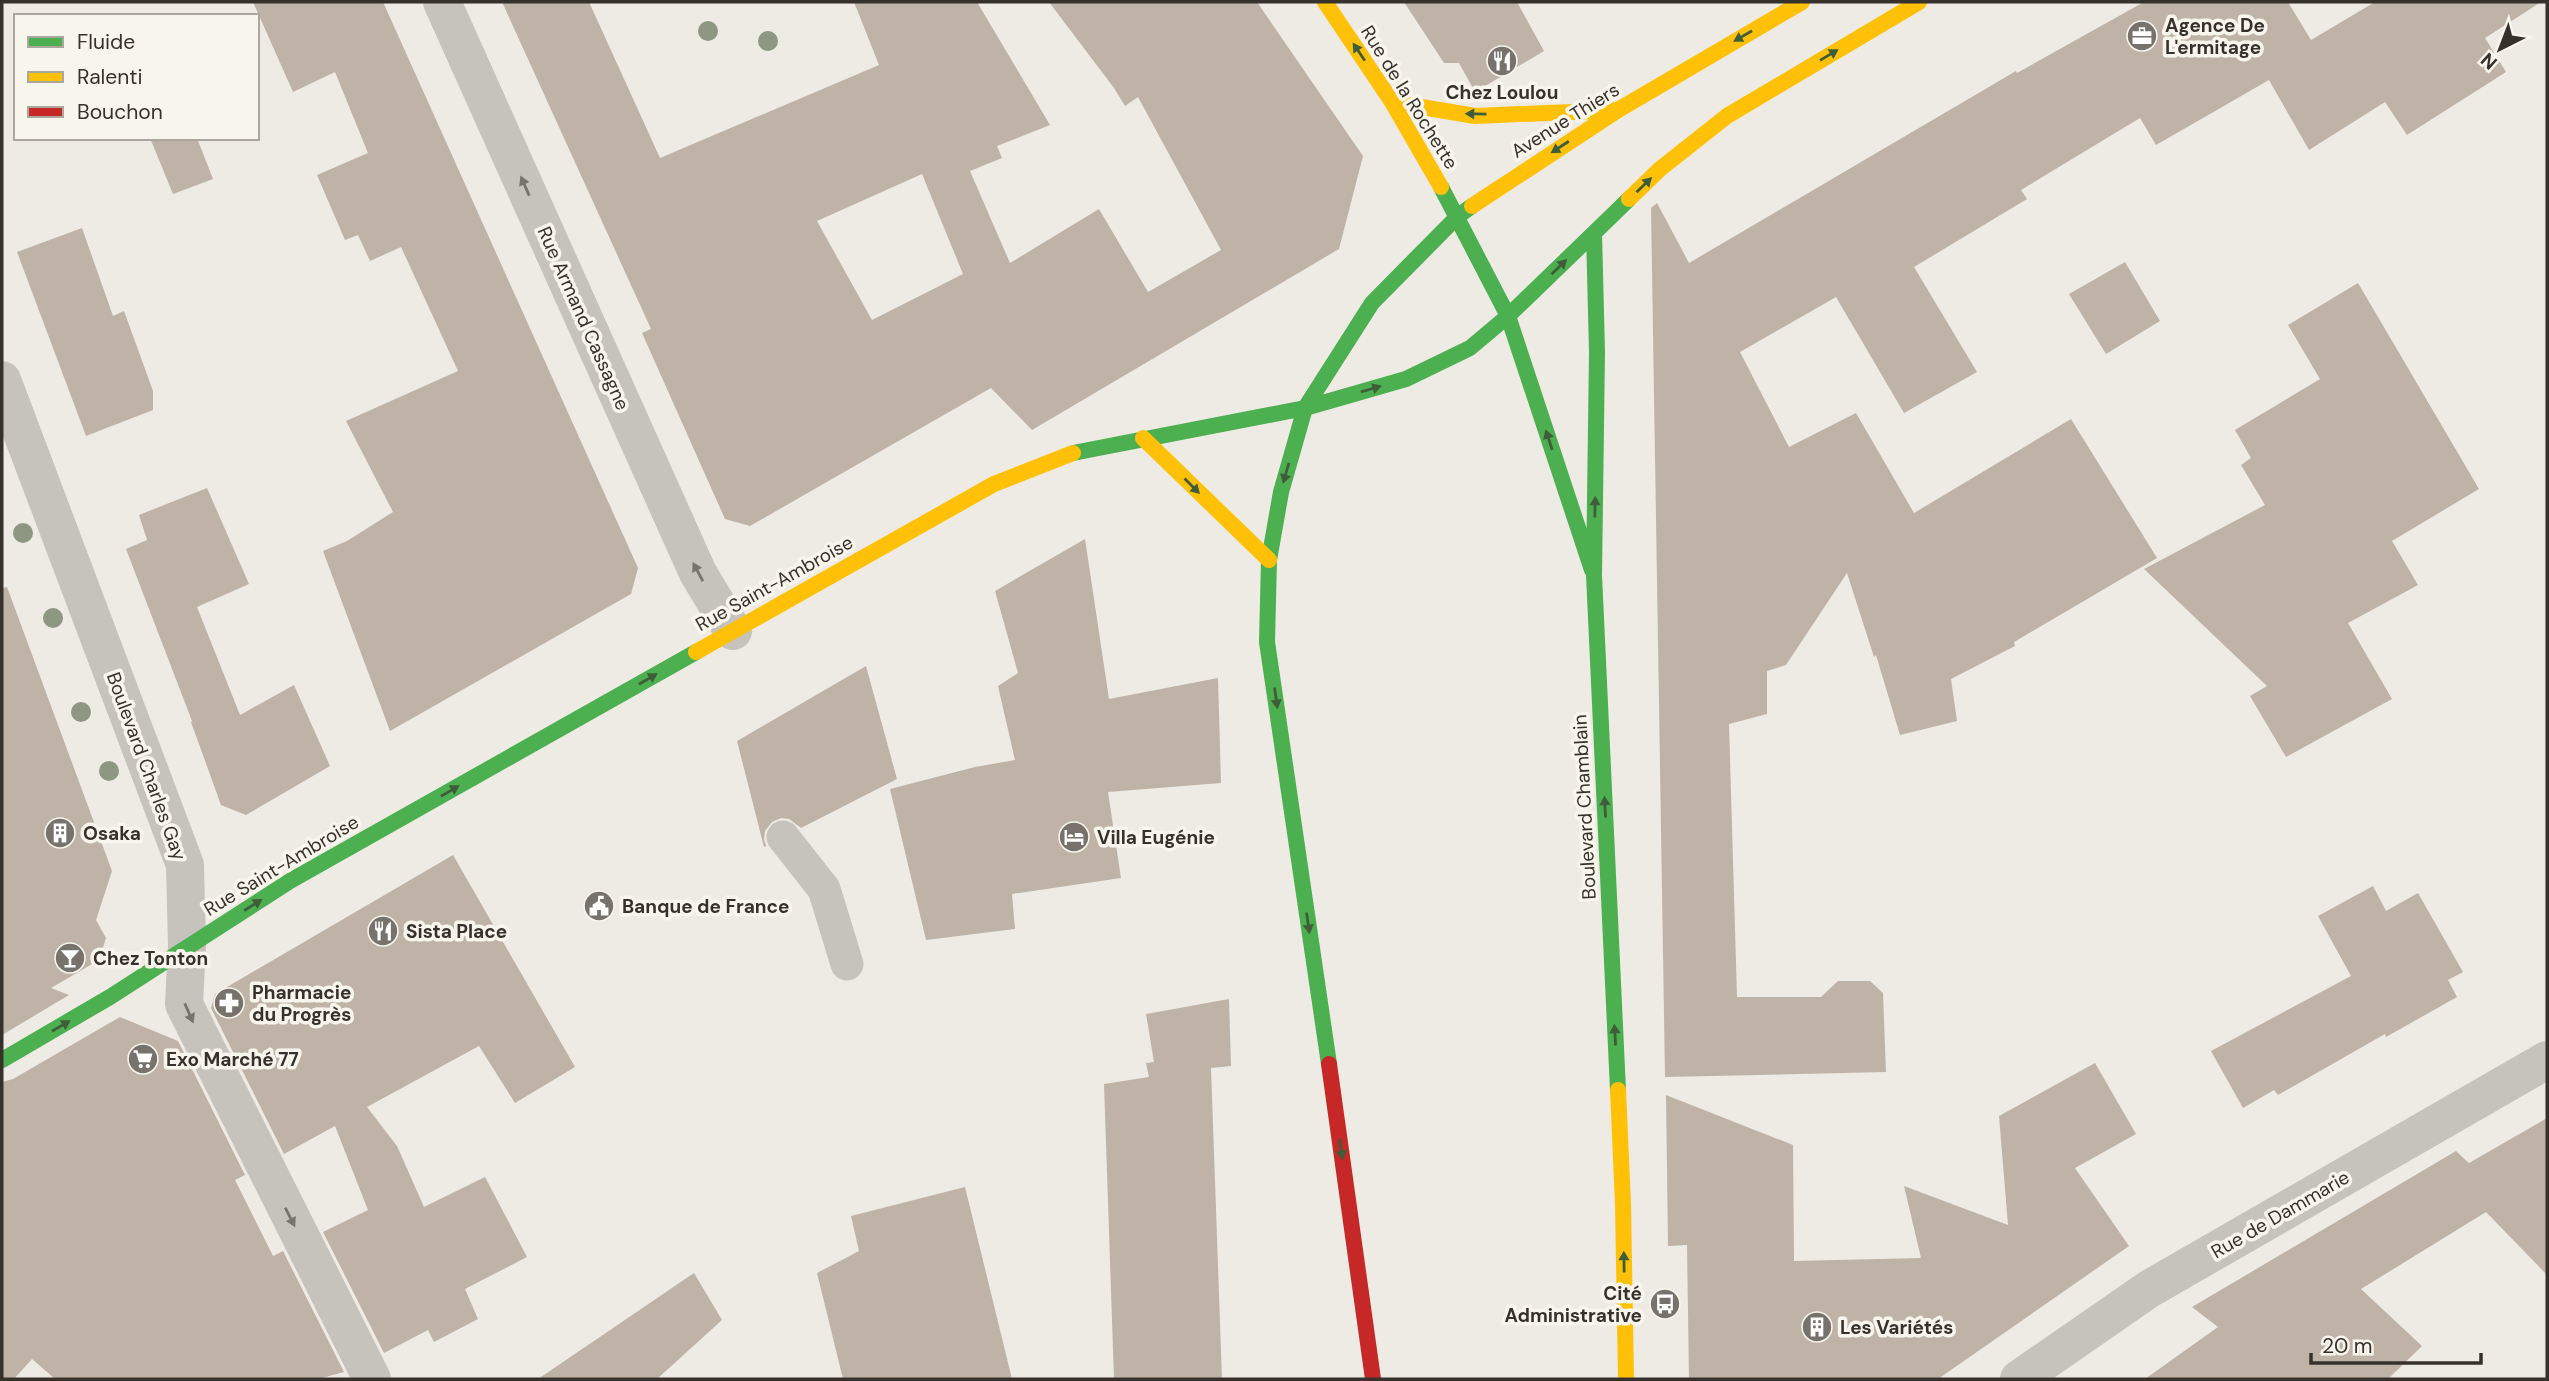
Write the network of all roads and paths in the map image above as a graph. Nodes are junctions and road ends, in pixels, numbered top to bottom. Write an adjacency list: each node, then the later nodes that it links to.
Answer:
1 (442, 2): 15 (street, Rue Armand Cassagne, one-way to 1)
2 (1325, 2): 5 (main road, Rue de la Rochette, one-way to 2)
3 (1802, 2): 6 (main road, Avenue Thiers, one-way to 6)
4 (1919, 2): 8 (main road, one-way to 4)
5 (1392, 102): 6 (main road, one-way to 5); 7 (main road, Rue de la Rochette)
6 (1618, 110): 7 (main road, Avenue Thiers, one-way to 7)
7 (1458, 216): 9 (main road, Rue de la Rochette); 11 (main road, Avenue Thiers)
8 (1594, 233): 9 (main road, Rue Saint-Ambroise, one-way to 8); 14 (main road, Boulevard Chamblain, one-way to 8)
9 (1508, 316): 11 (main road, Rue Saint-Ambroise, one-way to 9); 14 (main road, Rue de la Rochette, one-way to 9)
10 (2, 380): 17 (street, Boulevard Charles Gay)
11 (1305, 408): 12 (main road, Rue Saint-Ambroise); 13 (main road, one-way to 13)
12 (1143, 438): 13 (main road, one-way to 13); 15 (main road, Rue Saint-Ambroise)
13 (1269, 560): 22 (main road, one-way to 22)
14 (1594, 575): 23 (main road, Boulevard Chamblain, one-way to 14)
15 (733, 631): 17 (main road, Rue Saint-Ambroise, one-way to 15)
16 (783, 837): 18 (lane)
17 (187, 946): 19 (main road, Rue Saint-Ambroise, one-way to 17); 21 (street, Boulevard Charles Gay, one-way to 21)
18 (847, 964)
19 (2, 1060)
20 (2547, 1060): 24 (street, Rue de Dammarie)
21 (372, 1379)
22 (1373, 1379)
23 (1626, 1379)
24 (2019, 1379)

